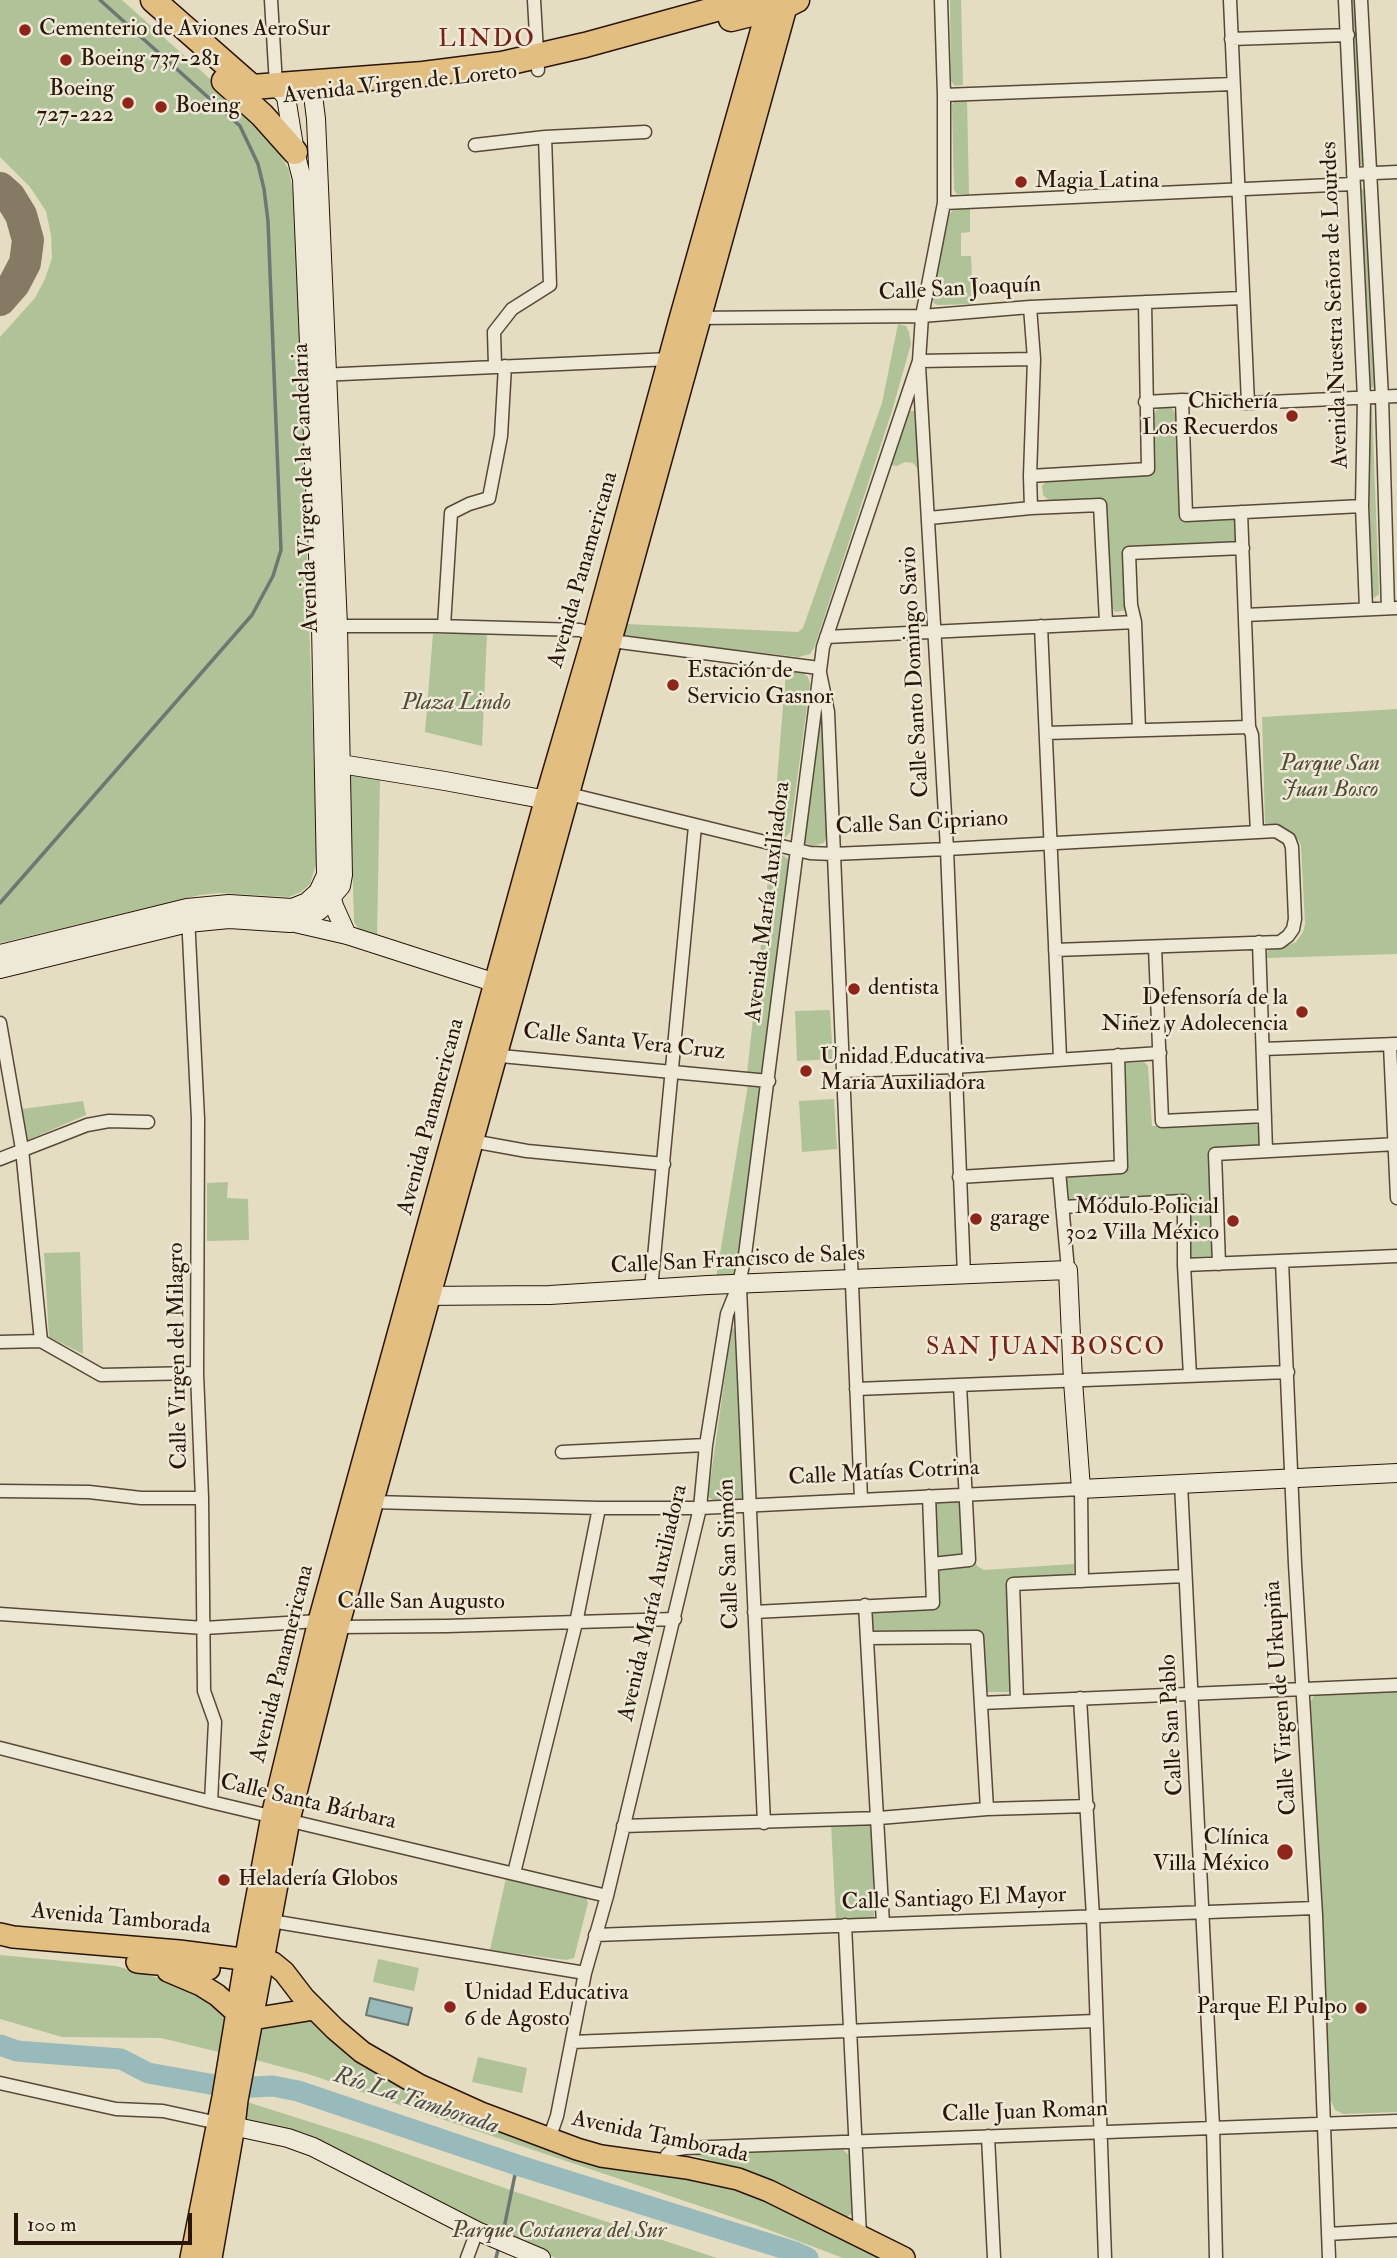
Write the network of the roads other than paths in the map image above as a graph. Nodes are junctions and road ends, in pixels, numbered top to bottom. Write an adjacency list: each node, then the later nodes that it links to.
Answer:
1 (133, 0): 15 (highway)
2 (153, 0): 15 (highway)
3 (271, 0): 14 (street)
4 (534, 0): 12 (street)
5 (941, 0): 16 (street, Avenida María Auxiliadora)
6 (1230, 0): 11 (street)
7 (1345, 0): 10 (street, Avenida Nuestra Señora de Lourdes)
8 (1361, 0): 22 (street, Avenida Nuestra Señora de Lourdes)
9 (776, 2): 12 (highway, Avenida Virgen de Loreto); 30 (main road, Avenida Panamericana)
10 (1348, 35): 11 (street); 23 (street, Avenida Nuestra Señora de Lourdes)
11 (1231, 39): 13 (street)
12 (537, 63): 14 (highway, Avenida Virgen de Loreto)
13 (1233, 84): 16 (street); 24 (street)
14 (292, 90): 15 (highway, Avenida Virgen de Loreto); 20 (main road, Avenida Virgen de la Candelaria); 35 (main road, Avenida Virgen de la Candelaria)
15 (246, 92): 20 (highway)
16 (944, 94): 25 (street, Avenida María Auxiliadora)
17 (645, 132): 18 (street)
18 (544, 137): 19 (street); 34 (street)
19 (474, 145)
20 (295, 152): 35 (main road, Avenida Virgen de la Candelaria)
21 (1397, 172): 22 (street)
22 (1371, 173): 23 (street); 37 (street, Avenida Nuestra Señora de Lourdes)
23 (1353, 179): 24 (street); 38 (street, Avenida Nuestra Señora de Lourdes)
24 (1238, 190): 25 (street); 26 (street)
25 (944, 203): 29 (street, Avenida María Auxiliadora)
26 (1242, 298): 27 (street, Calle San Joaquín); 41 (street)
27 (1145, 302): 28 (street, Calle San Joaquín); 40 (street)
28 (1030, 307): 29 (street, Calle San Joaquín); 32 (street)
29 (922, 316): 30 (street, Calle San Joaquín); 33 (street, Avenida María Auxiliadora)
30 (690, 318): 31 (main road, Avenida Panamericana); 59 (main road, Avenida Panamericana)
31 (670, 359): 34 (street); 59 (main road, Avenida Panamericana)
32 (1034, 359): 33 (street); 42 (street)
33 (919, 361): 47 (street, Calle Santo Domingo Savio); 58 (street, Avenida María Auxiliadora)
34 (500, 366): 35 (street); 55 (street)
35 (320, 375): 54 (main road, Avenida Virgen de la Candelaria)
36 (1397, 396): 37 (street)
37 (1382, 397): 38 (street); 44 (street, Avenida Nuestra Señora de Lourdes)
38 (1364, 398): 41 (street); 43 (street, Avenida Nuestra Señora de Lourdes)
39 (1182, 400): 40 (street); 41 (street); 46 (street)
40 (1145, 402): 42 (street)
41 (1248, 403)
42 (1030, 476): 45 (street)
43 (1362, 506): 46 (street); 50 (street, Avenida Nuestra Señora de Lourdes)
44 (1390, 506): 49 (street, Avenida Nuestra Señora de Lourdes)
45 (1031, 508): 47 (street); 52 (street)
46 (1241, 512): 48 (street)
47 (929, 518): 57 (street, Calle Santo Domingo Savio)
48 (1243, 548): 51 (street); 53 (street)
49 (1392, 608): 50 (street)
50 (1366, 609): 51 (street)
51 (1245, 615): 61 (street)
52 (1106, 622): 53 (street); 56 (street)
53 (1135, 622): 62 (street)
54 (329, 626): 55 (street); 64 (main road, Avenida Virgen de la Candelaria)
55 (444, 626): 59 (street)
56 (1041, 626): 57 (street); 63 (street)
57 (934, 632): 58 (street); 69 (street, Calle Santo Domingo Savio)
58 (826, 637): 60 (street, Avenida María Auxiliadora)
59 (603, 638): 60 (street); 65 (main road, Avenida Panamericana)
60 (819, 668): 70 (street, Avenida María Auxiliadora); 71 (street)
61 (1249, 727): 62 (street); 67 (street)
62 (1139, 730): 63 (street)
63 (1046, 733): 68 (street)
64 (332, 764): 65 (main road, Calle San Cipriano); 72 (main road, Avenida Virgen de la Candelaria); 73 (main road, Avenida Virgen de la Candelaria)
65 (560, 799): 66 (street, Calle San Cipriano); 82 (main road, Avenida Panamericana); 87 (main road, Avenida Panamericana)
66 (695, 826): 70 (street, Calle San Cipriano); 92 (street)
67 (1257, 832): 68 (street, Calle San Cipriano); 77 (street, Calle San Cipriano)
68 (1051, 842): 69 (street, Calle San Cipriano); 79 (street)
69 (947, 849): 71 (street, Calle San Cipriano); 90 (street, Calle Santo Domingo Savio)
70 (795, 851): 71 (street, Calle San Cipriano); 93 (street, Avenida María Auxiliadora)
71 (833, 854): 91 (street)
72 (326, 875): 73 (main road, Avenida Virgen de la Candelaria); 74 (main road)
73 (332, 898): 75 (main road); 76 (main road, Avenida Virgen de la Candelaria)
74 (188, 915): 75 (main road); 80 (main road); 81 (main road); 119 (street, Calle Virgen del Milagro)
75 (290, 923): 76 (main road)
76 (347, 935): 82 (main road)
77 (1259, 942): 78 (street); 85 (street)
78 (1155, 947): 79 (street); 86 (street)
79 (1055, 950): 89 (street)
80 (0, 954)
81 (0, 969)
82 (496, 983): 87 (main road, Avenida Panamericana)
83 (0, 1023): 98 (street)
84 (1393, 1044): 85 (street); 97 (street)
85 (1263, 1049): 94 (street)
86 (1160, 1053): 88 (street); 94 (street)
87 (486, 1054): 92 (street, Calle Santa Vera Cruz); 96 (main road, Avenida Panamericana); 115 (main road, Avenida Panamericana)
88 (1118, 1055): 89 (street); 102 (street)
89 (1060, 1058): 90 (street)
90 (954, 1067): 91 (street); 103 (street, Calle Santo Domingo Savio)
91 (843, 1071): 112 (street)
92 (671, 1073): 93 (street, Calle Santa Vera Cruz); 101 (street)
93 (769, 1081): 113 (street, Avenida María Auxiliadora)
94 (1265, 1116): 99 (street)
95 (148, 1122): 98 (street)
96 (472, 1140): 101 (street); 115 (main road, Avenida Panamericana)
97 (1396, 1144): 99 (street); 104 (street)
98 (22, 1149): 100 (street); 116 (street)
99 (1266, 1151): 108 (street)
100 (0, 1159)
101 (664, 1164): 114 (street)
102 (1059, 1171): 103 (street); 105 (street)
103 (959, 1177): 111 (street, Calle Santo Domingo Savio)
104 (1397, 1198)
105 (1062, 1207): 109 (street); 110 (street)
106 (1397, 1256): 107 (street)
107 (1282, 1261): 108 (street); 118 (street, Calle Virgen de Urkupiña)
108 (1219, 1264): 109 (street)
109 (1184, 1265): 120 (street)
110 (1068, 1270): 111 (main road, Calle San Francisco de Sales); 121 (main road)
111 (964, 1275): 112 (main road, Calle San Francisco de Sales)
112 (852, 1280): 113 (main road, Calle San Francisco de Sales); 123 (street)
113 (739, 1284): 114 (main road, Calle San Francisco de Sales); 124 (street, Avenida María Auxiliadora); 136 (street, Calle San Simón)
114 (651, 1289): 115 (main road, Calle San Francisco de Sales)
115 (419, 1296): 135 (main road, Avenida Panamericana); 147 (main road, Avenida Panamericana)
116 (41, 1341): 117 (street); 119 (street)
117 (0, 1342)
118 (1288, 1372): 120 (street); 127 (street, Calle Virgen de Urkupiña)
119 (197, 1373): 133 (street, Calle Virgen del Milagro)
120 (1189, 1376): 121 (street)
121 (1073, 1381): 122 (street); 129 (main road)
122 (960, 1385): 123 (street); 131 (street)
123 (856, 1389): 134 (street)
124 (706, 1445): 125 (street); 137 (street, Avenida María Auxiliadora)
125 (562, 1452)
126 (1397, 1473): 127 (main road, Calle Matías Cotrina)
127 (1291, 1478): 128 (main road, Calle Matías Cotrina); 151 (street, Calle Virgen de Urkupiña)
128 (1181, 1483): 129 (main road, Calle Matías Cotrina); 140 (street, Calle San Pablo)
129 (1081, 1489): 131 (street, Calle Matías Cotrina); 141 (street)
130 (0, 1491): 133 (street)
131 (965, 1494): 132 (street, Calle Matías Cotrina); 139 (street)
132 (929, 1496): 134 (street, Calle Matías Cotrina); 139 (street)
133 (202, 1498): 148 (street, Calle Virgen del Milagro)
134 (861, 1499): 136 (street, Calle Matías Cotrina)
135 (373, 1502): 138 (street, Calle Matías Cotrina); 147 (main road, Avenida Panamericana)
136 (749, 1505): 137 (street, Calle Matías Cotrina); 143 (street, Calle San Simón)
137 (700, 1507): 138 (street, Calle Matías Cotrina); 145 (street, Avenida María Auxiliadora)
138 (599, 1508): 146 (street)
139 (932, 1564): 142 (street)
140 (1185, 1576): 141 (street); 152 (street, Calle San Pablo)
141 (1082, 1581): 154 (street)
142 (865, 1605): 143 (street); 149 (street)
143 (754, 1612): 162 (street, Calle San Simón)
144 (0, 1614): 148 (street, Calle San Augusto)
145 (675, 1619): 146 (street, Calle San Augusto); 163 (street, Avenida María Auxiliadora)
146 (576, 1623): 147 (street, Calle San Augusto); 164 (street)
147 (329, 1624): 148 (street, Calle San Augusto); 160 (main road, Avenida Panamericana)
148 (204, 1628): 157 (street, Calle Virgen del Milagro)
149 (867, 1638): 155 (street); 161 (street)
150 (1397, 1685): 151 (street)
151 (1303, 1689): 152 (street); 166 (street, Calle Virgen de Urkupiña)
152 (1193, 1694): 153 (street); 167 (street, Calle San Pablo)
153 (1080, 1698): 154 (street); 158 (street)
154 (1017, 1700): 155 (street)
155 (981, 1703): 159 (street)
156 (0, 1748): 157 (street, Calle Santa Bárbara)
157 (211, 1802): 160 (street, Calle Santa Bárbara)
158 (1088, 1806): 159 (street); 168 (street)
159 (987, 1809): 161 (street)
160 (281, 1818): 164 (street, Calle Santa Bárbara); 169 (main road, Avenida Panamericana); 176 (main road, Avenida Panamericana)
161 (879, 1818): 162 (street); 170 (street)
162 (764, 1823): 163 (street)
163 (623, 1826): 165 (street, Avenida María Auxiliadora)
164 (514, 1873): 165 (street, Calle Santa Bárbara)
165 (607, 1896): 173 (street, Avenida María Auxiliadora)
166 (1315, 1908): 167 (street, Calle Santiago El Mayor); 185 (street, Calle Virgen de Urkupiña)
167 (1203, 1913): 168 (street, Calle Santiago El Mayor); 187 (street, Calle San Pablo)
168 (1093, 1917): 170 (street, Calle Santiago El Mayor); 180 (street)
169 (271, 1921): 176 (main road, Avenida Panamericana); 177 (street)
170 (883, 1924): 171 (street, Calle Santiago El Mayor)
171 (845, 1925): 173 (street, Calle Santiago El Mayor); 181 (street)
172 (0, 1934): 176 (main road, Avenida Tamborada)
173 (595, 1935): 177 (street, Avenida María Auxiliadora)
174 (0, 1949): 175 (main road, Avenida Tamborada)
175 (146, 1963): 176 (main road, Avenida Tamborada); 179 (main road)
176 (253, 1968): 178 (main road, Avenida Tamborada); 179 (main road, Avenida Panamericana)
177 (585, 1973): 182 (street, Avenida María Auxiliadora)
178 (309, 2004): 179 (main road); 190 (main road, Avenida Tamborada)
179 (245, 2016): 186 (main road, Avenida Panamericana)
180 (1095, 2021): 181 (street); 188 (street)
181 (849, 2031): 182 (street); 191 (street)
182 (572, 2042): 190 (street, Avenida María Auxiliadora)
183 (0, 2082): 186 (street)
184 (1397, 2121): 185 (street, Calle Juan Roman)
185 (1325, 2123): 187 (street, Calle Juan Roman); 195 (street, Calle Virgen de Urkupiña)
186 (226, 2125): 194 (main road); 197 (main road, Avenida Panamericana); 198 (main road, Avenida Panamericana)
187 (1213, 2127): 188 (street, Calle Juan Roman); 204 (street, Calle San Pablo)
188 (1099, 2131): 189 (street, Calle Juan Roman); 203 (street)
189 (988, 2136): 191 (street, Calle Juan Roman); 202 (street)
190 (549, 2140): 192 (main road, Avenida Tamborada)
191 (856, 2141): 192 (street, Calle Juan Roman); 196 (street)
192 (662, 2165): 196 (main road, Avenida Tamborada)
193 (1397, 2230): 195 (street)
194 (477, 2231): 199 (street); 200 (main road)
195 (1328, 2234): 205 (street, Calle Virgen de Urkupiña)
196 (860, 2236): 201 (main road, Avenida Tamborada)
197 (191, 2258)
198 (211, 2258)
199 (467, 2258)
200 (541, 2258)
201 (904, 2258)
202 (994, 2258)
203 (1105, 2258)
204 (1216, 2258)
205 (1329, 2258)

